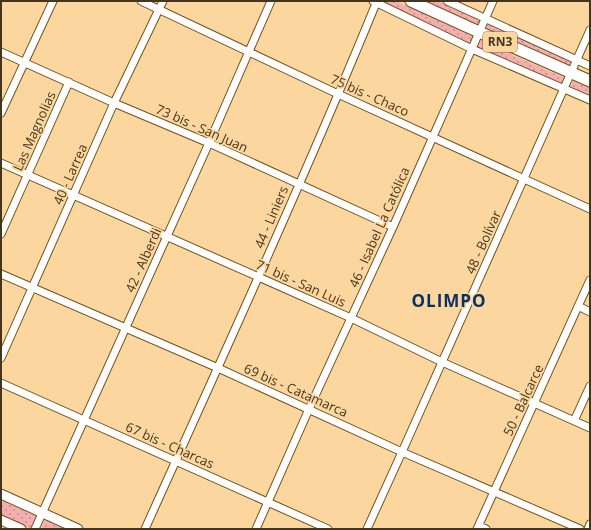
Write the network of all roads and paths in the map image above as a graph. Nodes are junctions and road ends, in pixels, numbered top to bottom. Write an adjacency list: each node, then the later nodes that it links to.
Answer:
1 (53, 1): 17 (street)
2 (141, 1): 9 (street, 75 bis - Chaco)
3 (163, 1): 9 (street, 40 - Larrea)
4 (271, 1): 15 (street, 42 - Alberdi)
5 (411, 1): 12 (highway, RN3)
6 (447, 1): 10 (street)
7 (493, 1): 10 (street, 46 - Isabel La Católica)
8 (375, 2): 13 (street); 23 (street, 44 - Liniers)
9 (159, 9): 15 (street, 75 bis - Chaco); 25 (street, 40 - Larrea)
10 (485, 19): 12 (street, 46 - Isabel La Católica); 16 (street)
11 (590, 30): 16 (street, 48 - Bolívar)
12 (479, 32): 13 (street, 46 - Isabel La Católica); 19 (highway, RN3)
13 (472, 49): 22 (street); 27 (street, 46 - Isabel La Católica)
14 (1, 52): 17 (street, 73 bis - San Juan)
15 (248, 52): 23 (street, 75 bis - Chaco); 28 (street, 42 - Alberdi)
16 (576, 60): 18 (street); 19 (street, 48 - Bolívar)
17 (24, 62): 21 (street, 73 bis - San Juan); 26 (street)
18 (590, 66)
19 (570, 72): 20 (highway, RN3); 22 (street, 48 - Bolívar)
20 (590, 81)
21 (69, 82): 25 (street, 73 bis - San Juan); 30 (street, Las Magnolias)
22 (564, 89): 24 (street); 31 (street, 48 - Bolívar)
23 (338, 94): 27 (street, 75 bis - Chaco); 32 (street, 44 - Liniers)
24 (590, 100)
25 (114, 103): 28 (street, 73 bis - San Juan); 33 (street, 40 - Larrea)
26 (1, 114)
27 (433, 137): 31 (street, 75 bis - Chaco); 35 (street, 46 - Isabel La Católica)
28 (209, 144): 32 (street, 73 bis - San Juan); 37 (street, 42 - Alberdi)
29 (1, 163): 30 (street, 71 bis - San Luis)
30 (27, 175): 33 (street, 71 bis - San Luis); 36 (street, Las Magnolias)
31 (524, 180): 34 (street, 75 bis - Chaco); 47 (street, 48 - Bolívar)
32 (298, 185): 35 (street, 73 bis - San Juan); 39 (street, 44 - Liniers)
33 (73, 196): 37 (street, 71 bis - San Luis); 41 (street, 40 - Larrea)
34 (590, 209)
35 (392, 227): 44 (street, 46 - Isabel La Católica)
36 (1, 234)
37 (167, 236): 39 (street, 71 bis - San Luis); 45 (street, 42 - Alberdi)
38 (1, 274): 41 (street, 69 bis - Catamarca)
39 (258, 278): 44 (street, 71 bis - San Luis); 48 (street, 44 - Liniers)
40 (590, 280): 42 (street, 50 - Balcarce)
41 (32, 288): 45 (street, 69 bis - Catamarca); 46 (street, 40 - Larrea)
42 (578, 306): 43 (street); 51 (street, 50 - Balcarce)
43 (590, 312)
44 (351, 318): 47 (street, 71 bis - San Luis); 52 (street, 46 - Isabel La Católica)
45 (126, 328): 48 (street, 69 bis - Catamarca); 53 (street, 42 - Alberdi)
46 (1, 358)
47 (442, 362): 51 (street, 71 bis - San Luis); 56 (street, 48 - Bolívar)
48 (218, 368): 52 (street, 69 bis - Catamarca); 57 (street, 44 - Liniers)
49 (1, 383): 53 (street, 67 bis - Charcas)
50 (590, 386): 54 (street)
51 (535, 403): 54 (street, 71 bis - San Luis); 58 (street, 50 - Balcarce)
52 (309, 410): 56 (street, 69 bis - Catamarca); 60 (street, 46 - Isabel La Católica)
53 (85, 420): 57 (street, 67 bis - Charcas); 61 (street, 42 - Alberdi)
54 (574, 421): 55 (street, 71 bis - San Luis)
55 (590, 428)
56 (402, 452): 58 (street, 69 bis - Catamarca); 71 (street, 48 - Bolívar)
57 (176, 460): 60 (street, 67 bis - Charcas); 68 (street, 44 - Liniers)
58 (494, 492): 64 (street, 50 - Balcarce); 73 (street, 69 bis - Catamarca)
59 (1, 494): 61 (main road)
60 (268, 503): 69 (street, 46 - Isabel La Católica); 70 (street, 67 bis - Charcas)
61 (43, 513): 66 (street, 42 - Alberdi); 67 (main road)
62 (1, 520): 65 (main road)
63 (590, 524): 74 (street)
64 (478, 527): 72 (street)
65 (21, 529)
66 (35, 529)
67 (78, 529)
68 (146, 529)
69 (256, 529)
70 (328, 529)
71 (367, 529)
72 (486, 529)
73 (580, 529)
74 (588, 529)

